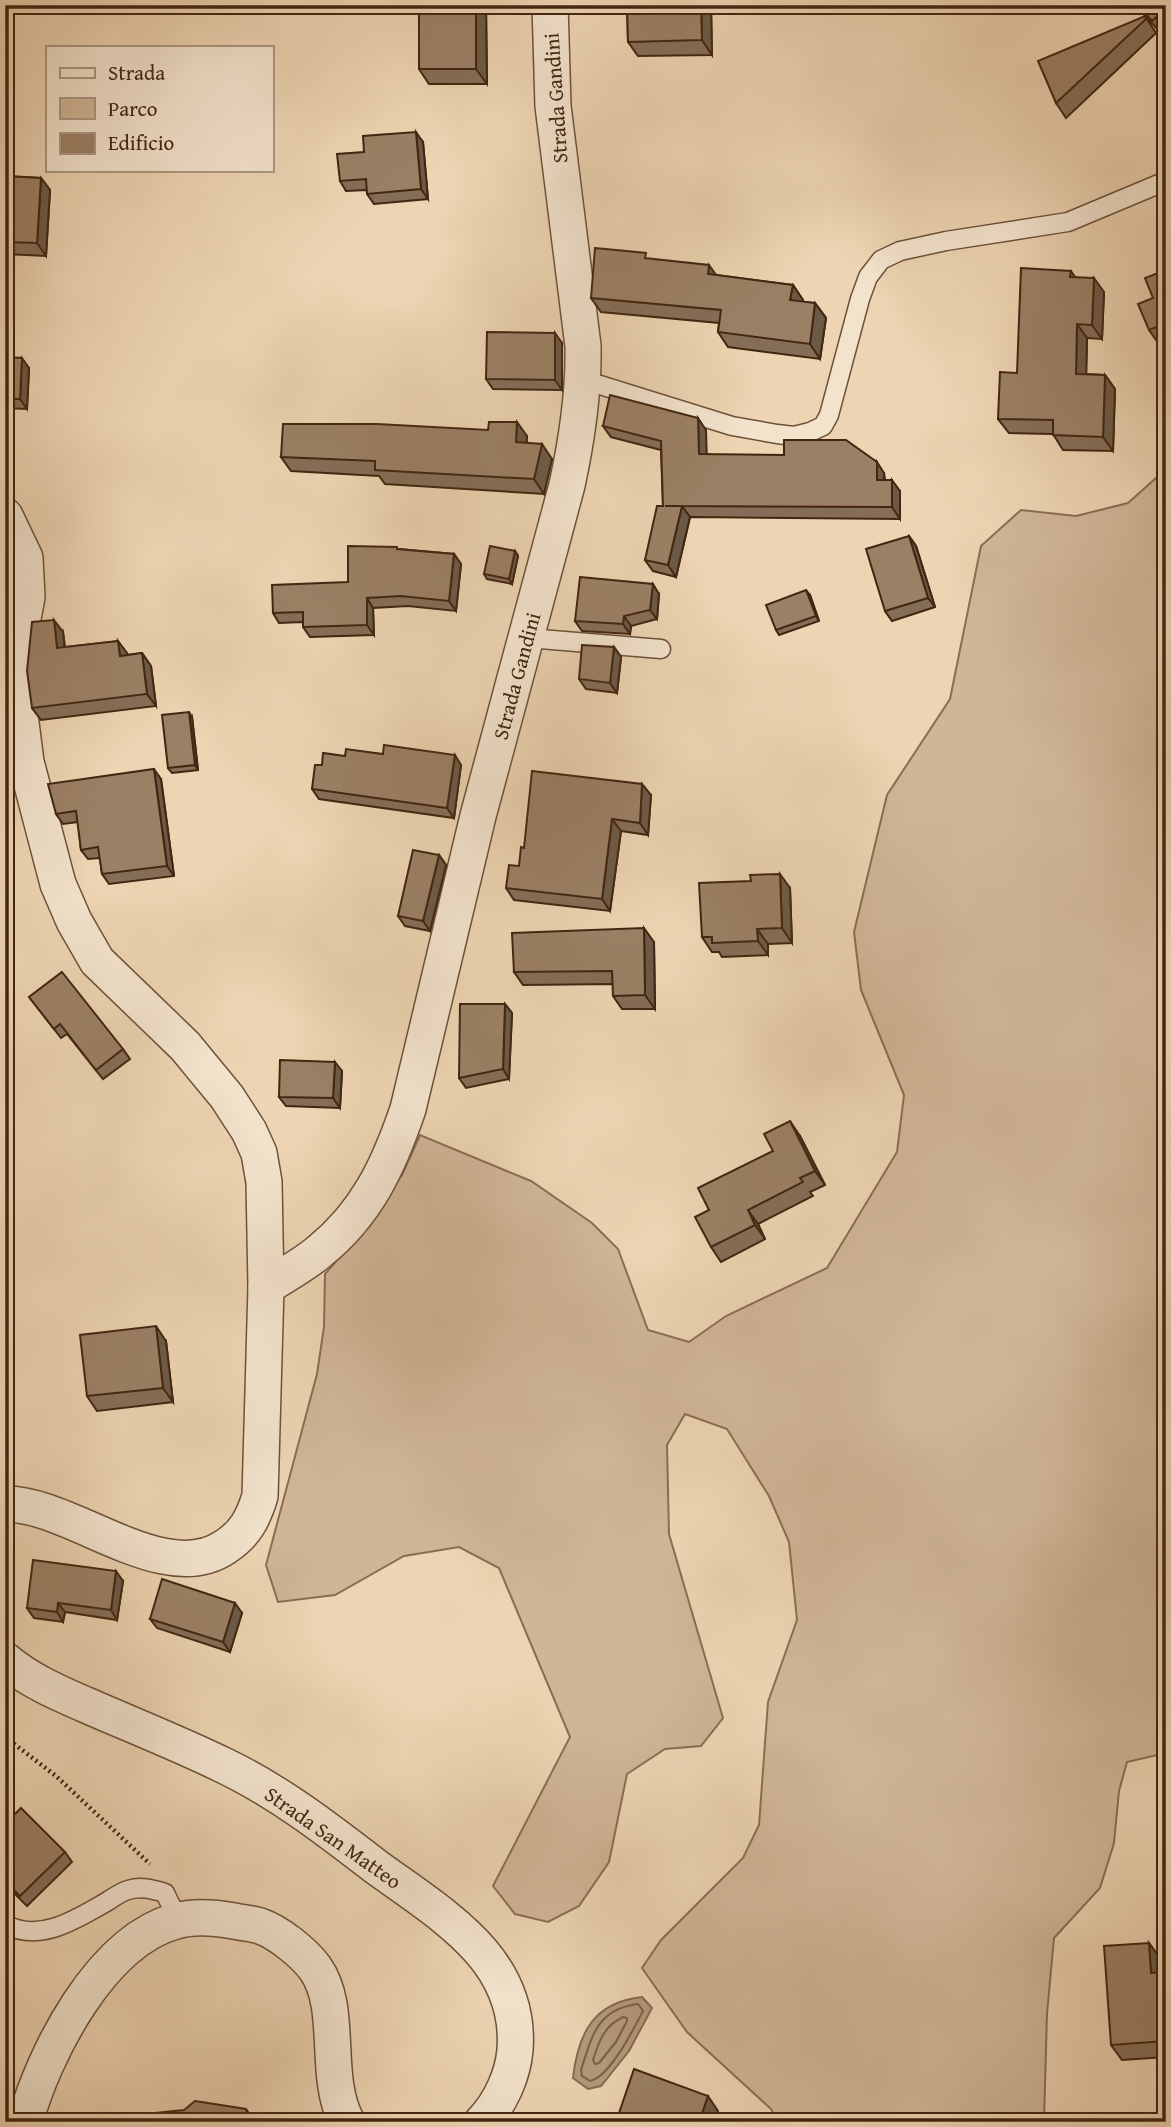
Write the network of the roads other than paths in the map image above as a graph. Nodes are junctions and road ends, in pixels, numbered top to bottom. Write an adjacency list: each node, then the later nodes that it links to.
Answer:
1 (551, 5): 3 (street, Strada Gandini)
2 (1166, 181): 3 (lane)
3 (584, 380): 5 (street, Strada Gandini)
4 (5, 516): 7 (street)
5 (528, 638): 6 (lane); 7 (street, Strada Gandini)
6 (661, 649)
7 (266, 1287): 8 (street)
8 (5, 1504)
9 (5, 1660): 14 (street, Strada San Matteo)
10 (172, 1906): 11 (lane); 12 (street); 13 (street)
11 (5, 1924)
12 (25, 2122)
13 (347, 2122)
14 (482, 2122)

